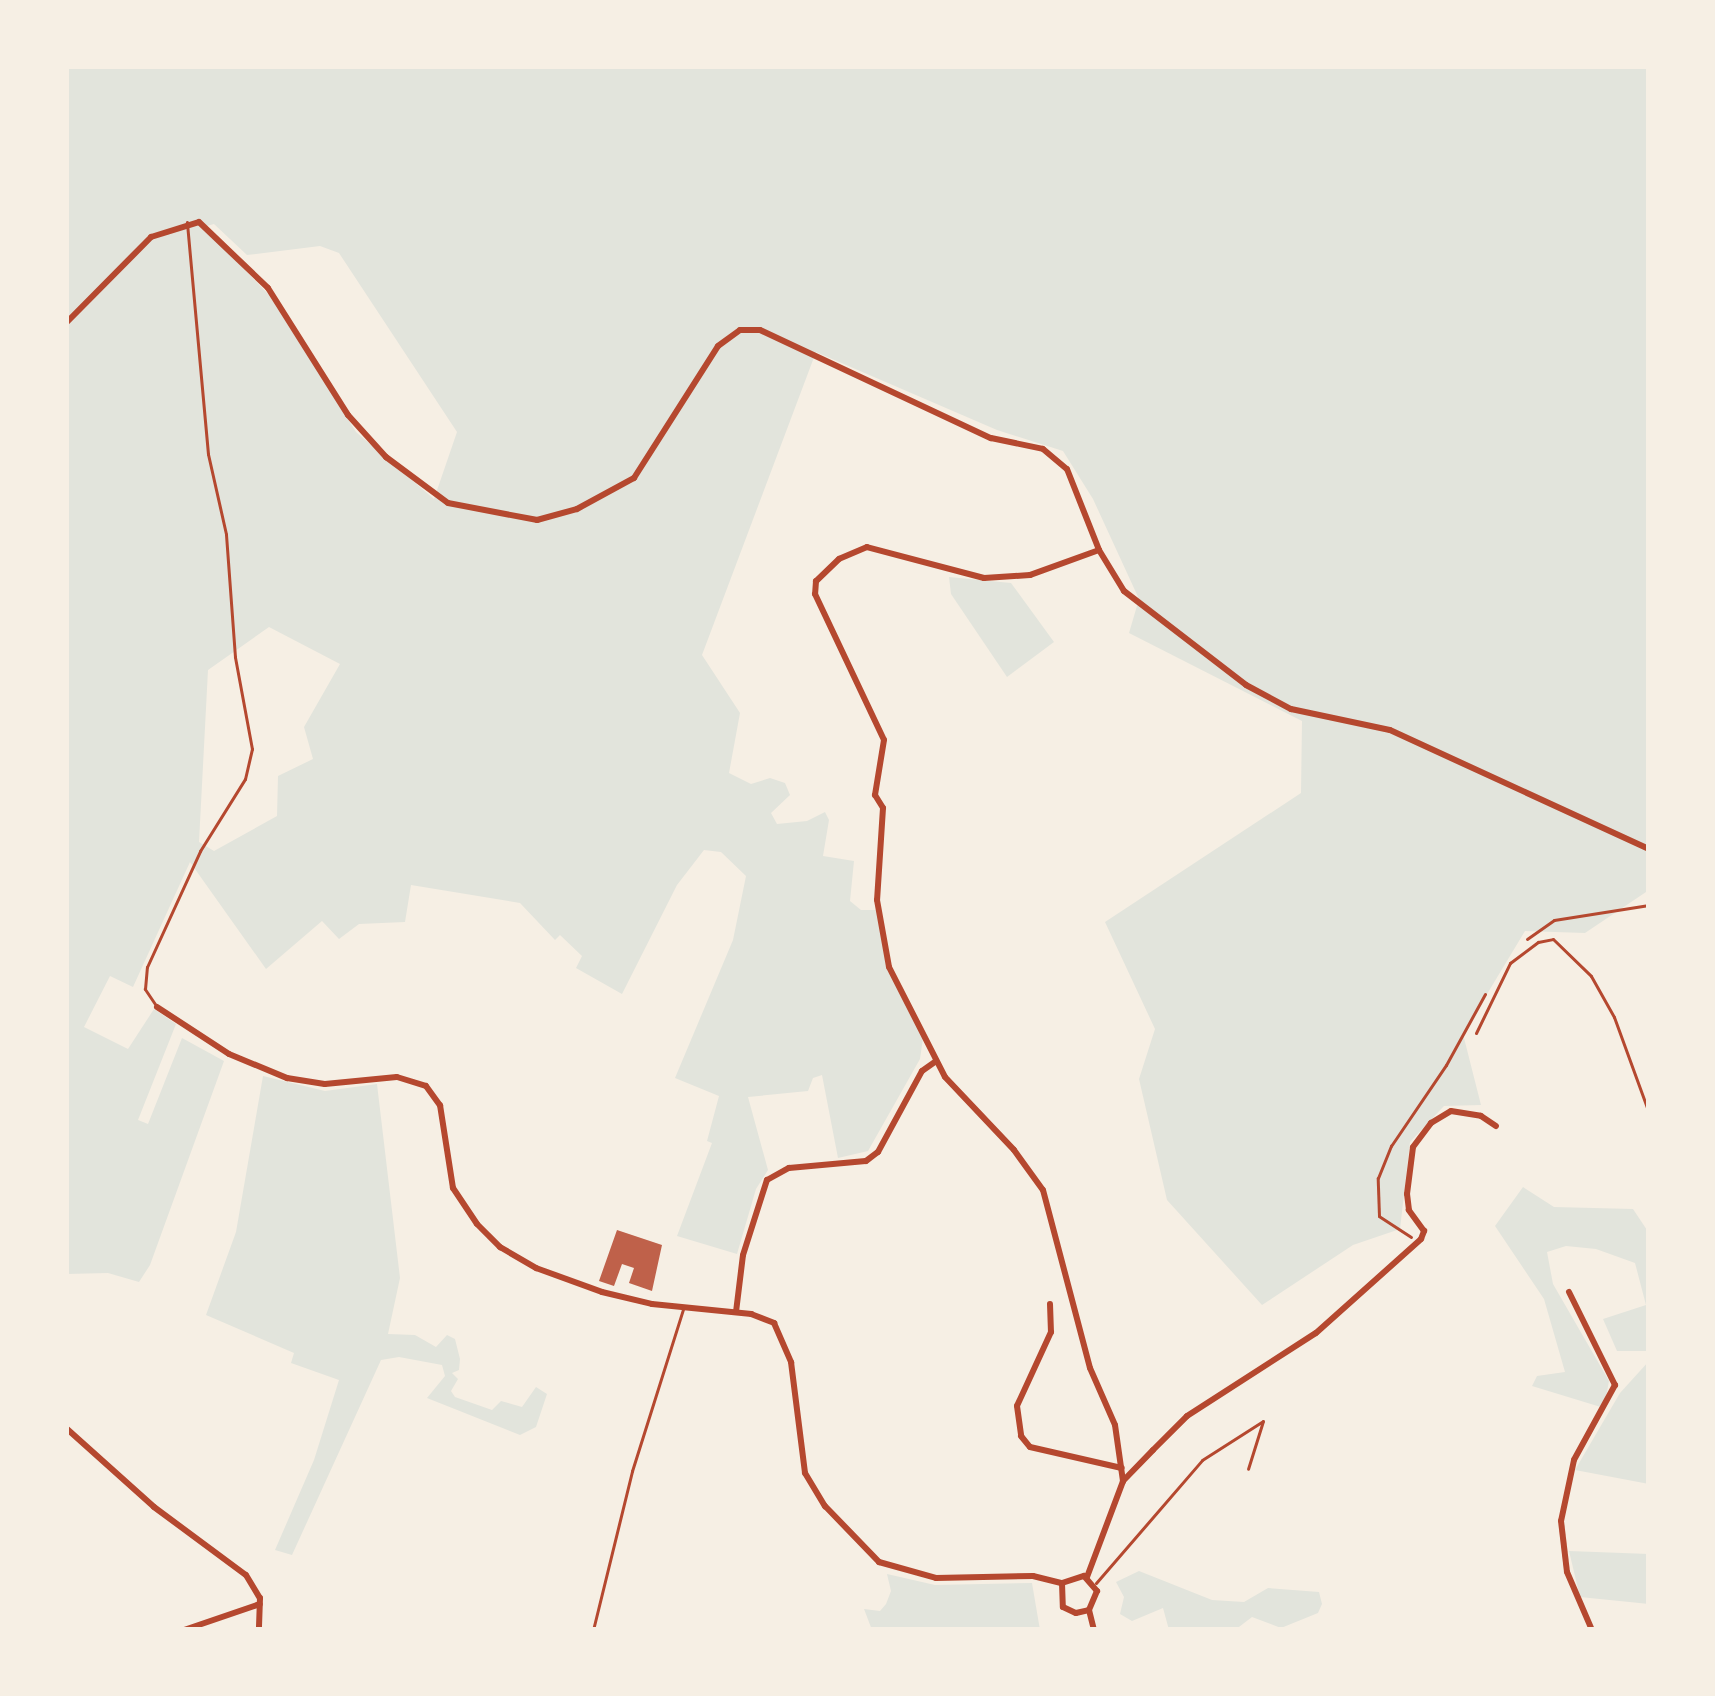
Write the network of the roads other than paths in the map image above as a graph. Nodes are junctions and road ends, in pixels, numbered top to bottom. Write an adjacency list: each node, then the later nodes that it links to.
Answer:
1 (187, 222): 2 (street); 3 (street); 5 (lane)
2 (66, 323)
3 (1100, 550): 4 (street); 7 (street)
4 (1649, 849)
5 (157, 1007): 12 (street)
6 (1476, 1033): 8 (lane)
7 (935, 1062): 13 (street); 15 (street)
8 (1649, 1113)
9 (1496, 1126): 17 (street)
10 (1569, 1292): 27 (street)
11 (1050, 1304): 15 (street)
12 (684, 1307): 13 (street); 25 (lane)
13 (736, 1312): 19 (street)
14 (66, 1428): 21 (street)
15 (1122, 1468): 17 (street)
16 (1247, 1468): 20 (lane)
17 (1124, 1481): 18 (street)
18 (1087, 1577): 19 (street); 20 (street)
19 (1062, 1583): 22 (street)
20 (1095, 1585): 22 (street)
21 (260, 1604): 23 (street); 24 (street)
22 (1089, 1610): 26 (street)
23 (184, 1630)
24 (259, 1630)
25 (593, 1630)
26 (1094, 1630)
27 (1592, 1630)

